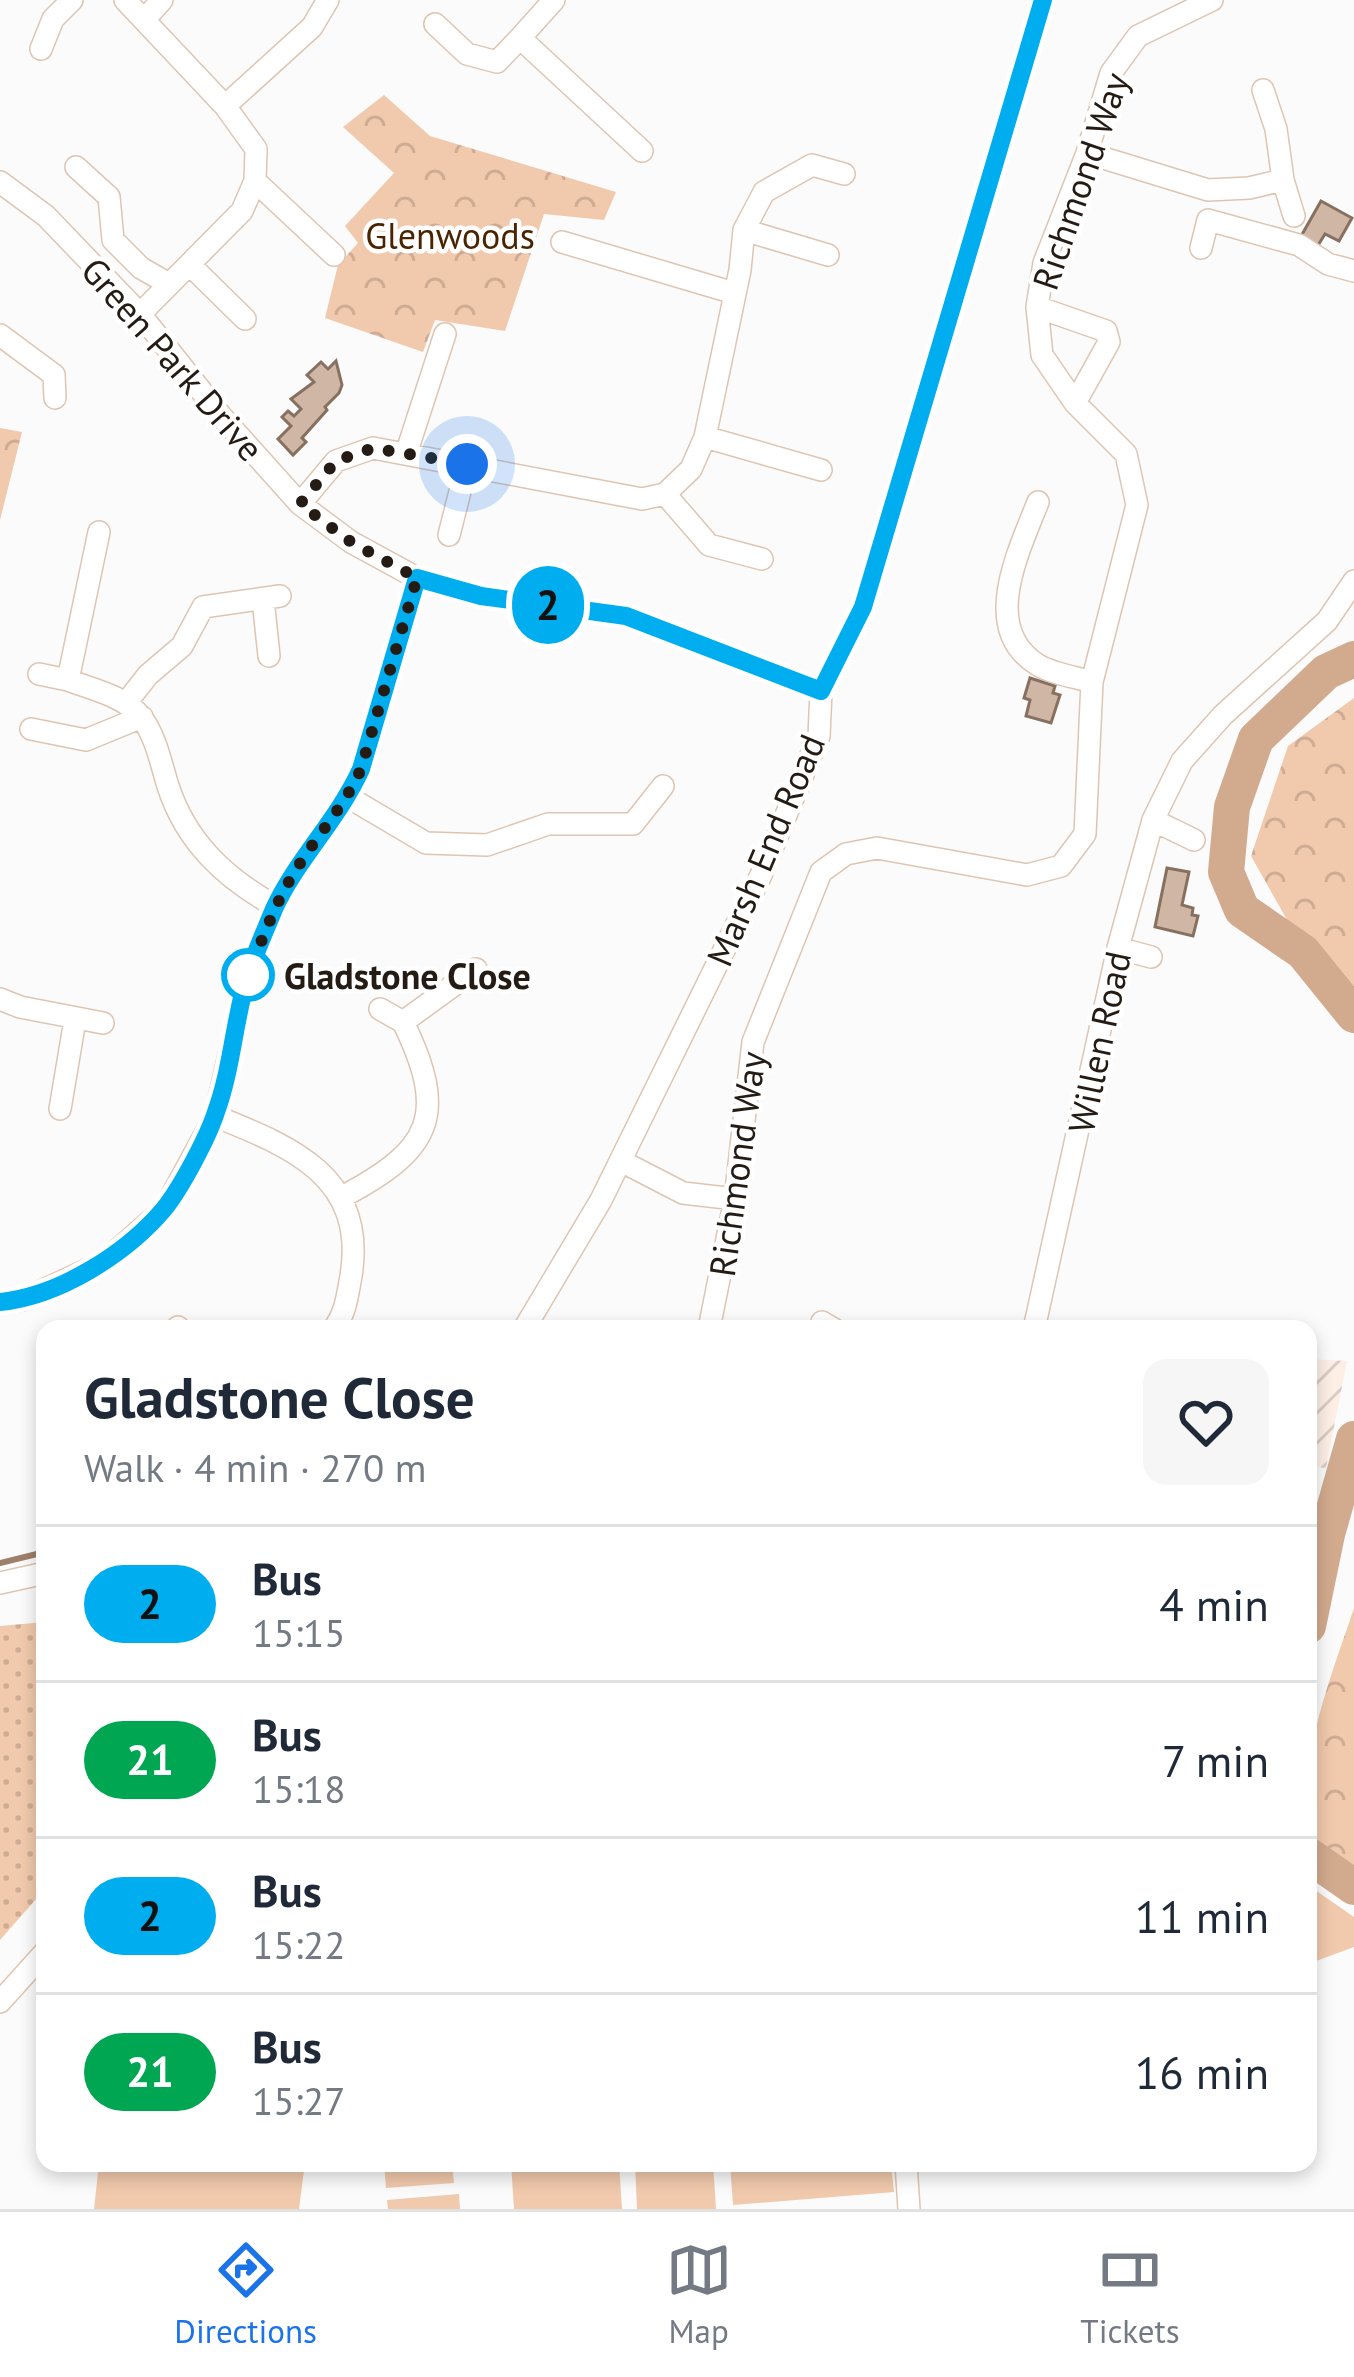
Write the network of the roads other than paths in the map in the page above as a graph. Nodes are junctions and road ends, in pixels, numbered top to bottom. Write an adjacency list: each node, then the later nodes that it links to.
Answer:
1 (72, 0): 11 (street)
2 (125, 0): 8 (street)
3 (162, 0): 8 (street)
4 (328, 0): 13 (street)
5 (554, 0): 10 (street)
6 (1043, 0): 54 (street, Marsh End Road)
7 (1212, 0): 15 (street, Richmond Way)
8 (144, 20): 13 (street)
9 (435, 24): 10 (street)
10 (520, 38): 14 (street)
11 (41, 49)
12 (1263, 90): 18 (street)
13 (225, 106): 19 (street)
14 (642, 152)
15 (1087, 153): 18 (street); 31 (street, Richmond Way)
16 (76, 167): 29 (street)
17 (844, 174): 22 (street)
18 (1283, 180): 21 (street)
19 (255, 181): 25 (street); 27 (street)
20 (0, 182): 32 (street, Green Park Drive)
21 (1294, 216)
22 (744, 230): 26 (street); 30 (street)
23 (562, 242): 30 (street)
24 (1201, 248): 28 (street)
25 (334, 255)
26 (827, 255)
27 (190, 265): 29 (street); 33 (street)
28 (1354, 272)
29 (170, 284): 32 (street)
30 (734, 292): 38 (street)
31 (1037, 307): 37 (street, Richmond Way); 37 (street)
32 (140, 314): 44 (street, Green Park Drive)
33 (245, 319)
34 (445, 334): 39 (street)
35 (0, 335): 36 (street)
36 (56, 398)
37 (1075, 403): 53 (street, Richmond Way)
38 (705, 437): 41 (street); 42 (street)
39 (406, 454): 40 (street); 44 (street)
40 (467, 464): 42 (street); 46 (street)
41 (821, 470)
42 (665, 494): 47 (street)
43 (1038, 502): 53 (street)
44 (300, 504): 48 (street, Green Park Drive)
45 (99, 532): 52 (street)
46 (448, 535)
47 (762, 559)
48 (417, 578): 54 (street, Green Park Drive); 58 (street)
49 (1354, 581): 59 (street, Willen Road)
50 (269, 656): 55 (street)
51 (39, 674): 52 (street)
52 (68, 680): 55 (street)
53 (1092, 682): 74 (street, Richmond Way)
54 (821, 691): 72 (street, Marsh End Road)
55 (134, 710): 56 (street); 61 (street)
56 (31, 729)
57 (663, 786): 58 (street)
58 (348, 797): 61 (street)
59 (1153, 820): 60 (street); 62 (street, Willen Road)
60 (1194, 840)
61 (275, 907): 71 (street)
62 (1118, 948): 63 (street); 79 (street, Willen Road)
63 (1151, 957)
64 (476, 969): 68 (street)
65 (0, 999): 67 (street)
66 (380, 1009): 68 (street)
67 (75, 1020): 69 (street); 70 (street)
68 (403, 1022): 73 (street)
69 (103, 1023)
70 (60, 1109)
71 (215, 1116): 73 (street); 75 (street)
72 (621, 1161): 74 (street); 77 (street, Marsh End Road)
73 (341, 1198): 76 (street)
74 (734, 1199): 78 (street, Richmond Way)
75 (0, 1302)
76 (340, 1320)
77 (529, 1320)
78 (711, 1320)
79 (1036, 1320)
80 (36, 1575): 81 (street)
81 (0, 1582)
82 (36, 1962): 83 (street)
83 (0, 2002)
84 (907, 2172): 85 (street)
85 (909, 2209)

